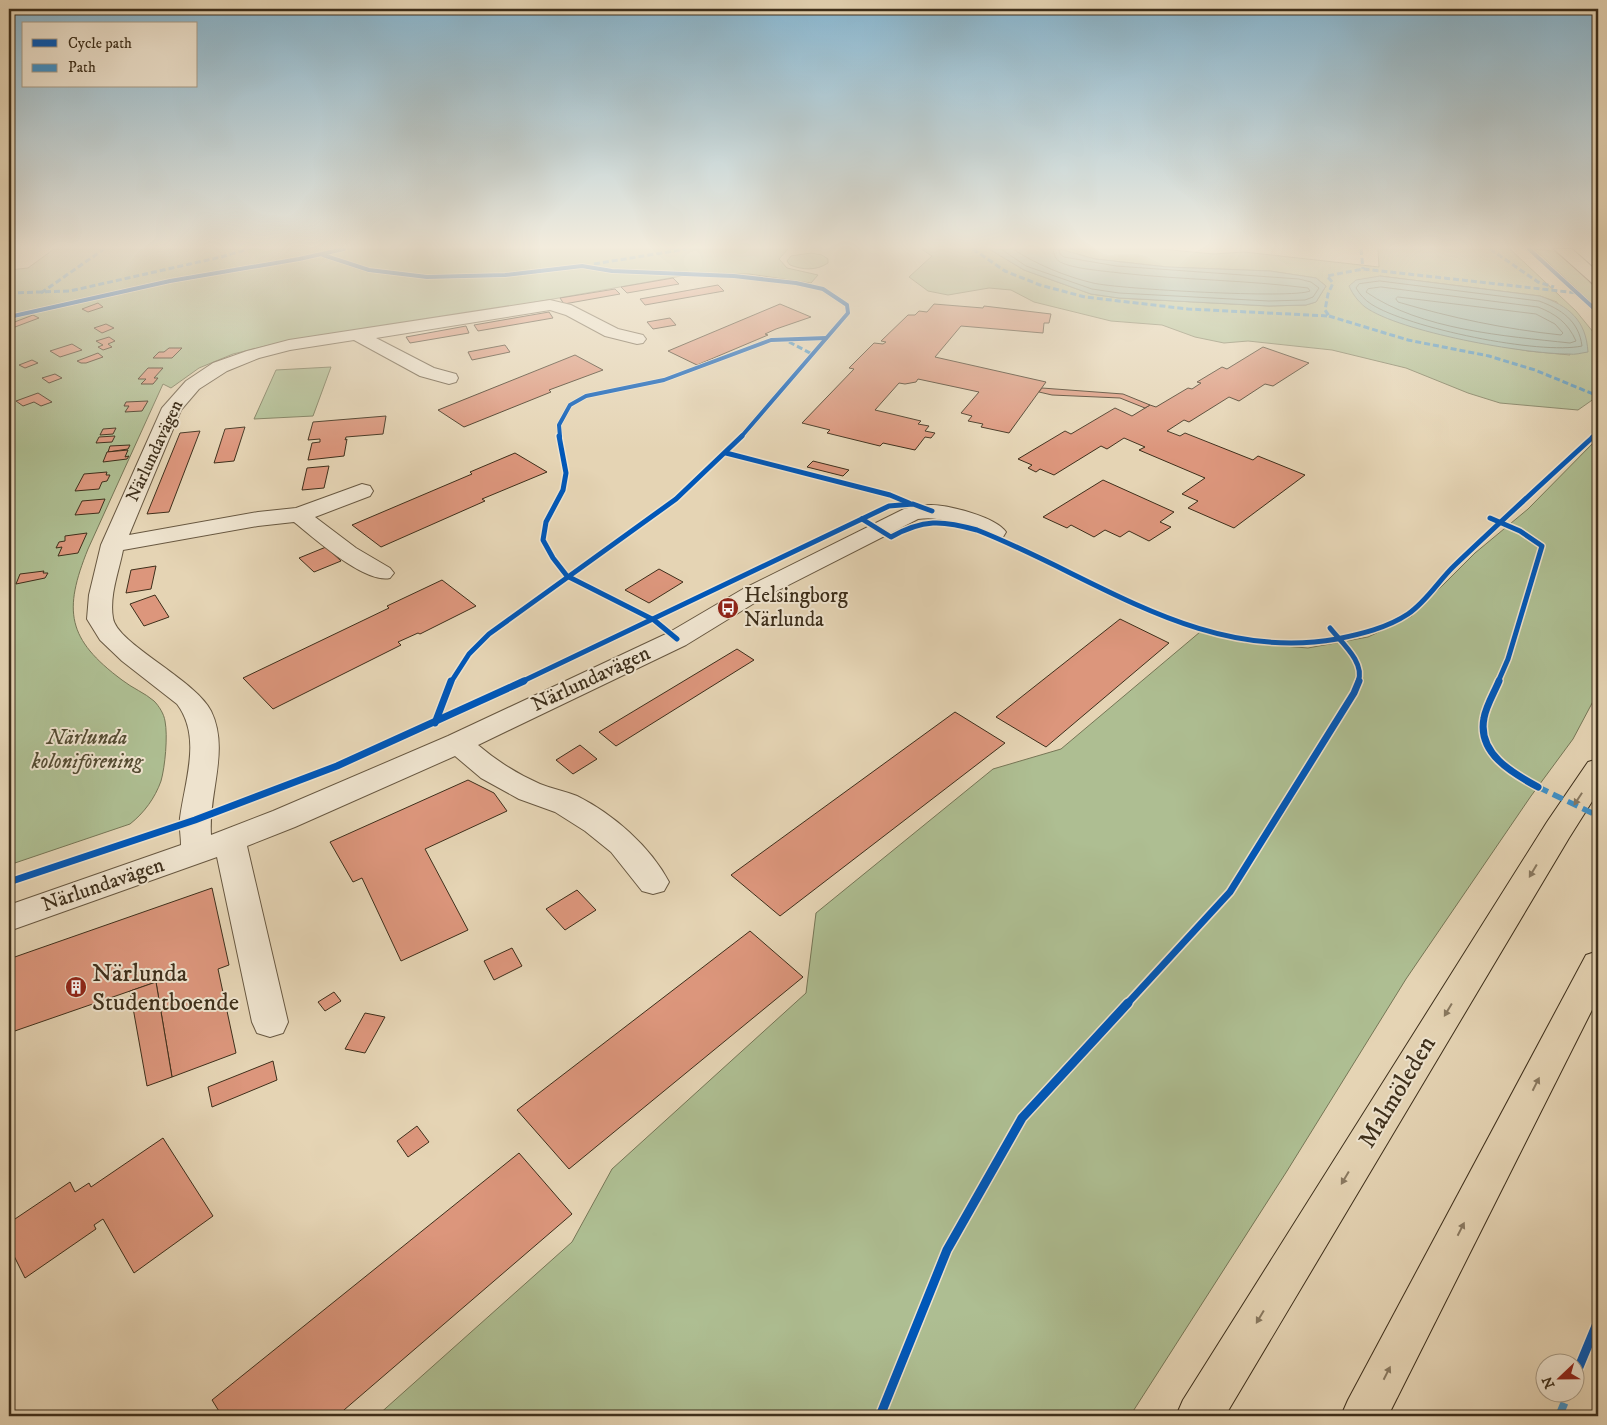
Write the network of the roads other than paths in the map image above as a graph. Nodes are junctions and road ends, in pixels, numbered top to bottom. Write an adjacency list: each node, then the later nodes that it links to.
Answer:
1 (484, 316): 3 (street, Närlundavägen)
2 (576, 316): 4 (street, Närlundavägen)
3 (359, 336): 5 (street); 9 (street, Närlundavägen)
4 (638, 339)
5 (448, 378)
6 (362, 492): 7 (street)
7 (299, 515): 9 (street); 10 (street)
8 (996, 532): 11 (street, Närlundavägen)
9 (113, 546): 14 (street, Närlundavägen)
10 (382, 573)
11 (458, 743): 13 (street, Närlundavägen); 15 (street)
12 (1598, 769): 19 (highway, Malmöleden, one-way to 19)
13 (230, 840): 14 (street, Närlundavägen); 18 (street)
14 (197, 852): 16 (street, Närlundavägen)
15 (653, 882)
16 (9, 918)
17 (1598, 965): 20 (highway, one-way to 17)
18 (270, 1022)
19 (1199, 1416)
20 (1364, 1416)

